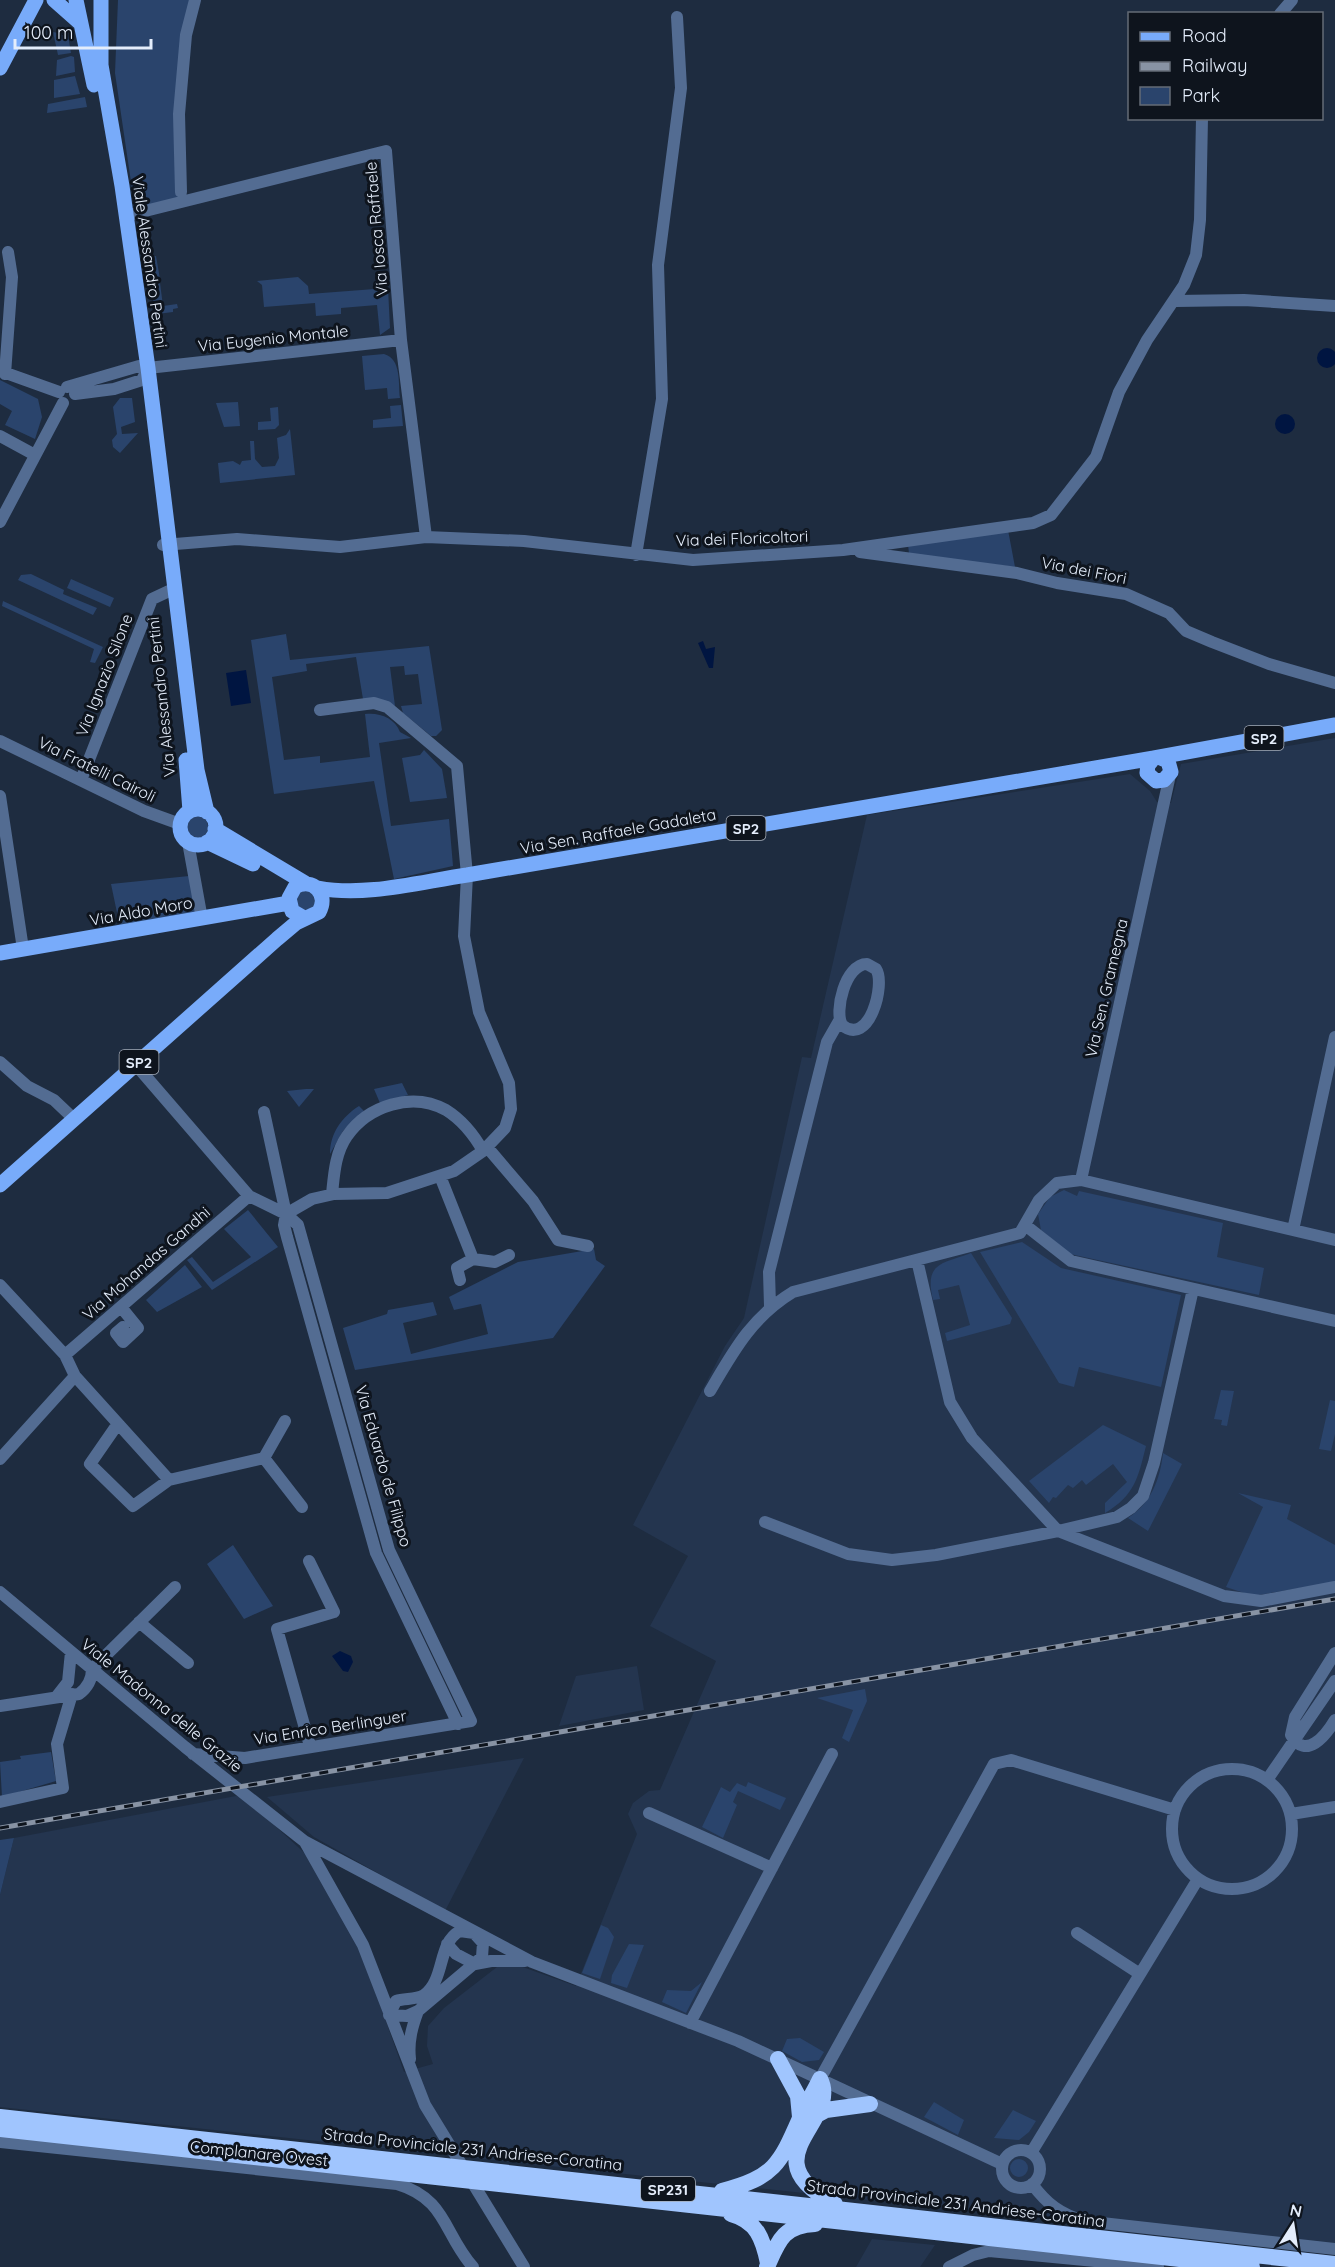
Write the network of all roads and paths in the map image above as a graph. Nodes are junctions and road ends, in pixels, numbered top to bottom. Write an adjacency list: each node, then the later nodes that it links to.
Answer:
1 (36, 0): 10 (main road)
2 (54, 0): 9 (main road)
3 (76, 0): 9 (main road, Viale Alessandro Pertini)
4 (100, 0): 13 (main road, Viale Alessandro Pertini)
5 (195, 0): 12 (street)
6 (1292, 0): 7 (street)
7 (1282, 12)
8 (677, 17): 27 (street)
9 (84, 27): 18 (main road, Viale Alessandro Pertini)
10 (0, 68)
11 (1202, 120): 15 (street, Via dei Floricoltori)
12 (181, 192)
13 (125, 216): 17 (street, Via Iosca Raffaele); 18 (main road, Viale Alessandro Pertini)
14 (8, 252): 19 (street)
15 (1176, 301): 16 (street); 26 (street, Via dei Floricoltori)
16 (1335, 306)
17 (401, 340): 18 (street, Via Eugenio Montale); 24 (street, Via Iosca Raffaele)
18 (143, 371): 20 (street, Via Eugenio Montale); 25 (main road, Viale Alessandro Pertini)
19 (3, 372): 20 (street)
20 (66, 394): 22 (street)
21 (0, 436): 22 (street)
22 (35, 455): 23 (street)
23 (0, 522)
24 (426, 537): 25 (street, Via dei Floricoltori); 27 (street, Via dei Floricoltori)
25 (173, 544): 28 (main road, Viale Alessandro Pertini)
26 (843, 550): 27 (street, Via dei Floricoltori); 29 (street, Via dei Fiori)
27 (636, 555)
28 (170, 583): 34 (street, Via Ignazio Silone); 37 (main road, Via Alessandro Pertini); 38 (main road)
29 (1335, 683)
30 (320, 710): 42 (street)
31 (1335, 725): 33 (main road, Via Sen. Raffaele Gadaleta / SP2)
32 (0, 741): 34 (street, Via Fratelli Cairoli)
33 (1159, 768): 36 (street); 36 (street, Via Sen. Gramegna); 42 (main road, Via Sen. Raffaele Gadaleta / SP2)
34 (81, 780): 39 (street, Via Fratelli Cairoli)
35 (0, 796): 49 (street)
36 (1164, 804): 59 (street, Via Sen. Gramegna)
37 (190, 811): 38 (main road); 39 (main road)
38 (207, 812): 40 (main road)
39 (180, 824): 41 (main road)
40 (211, 835): 41 (main road); 44 (main road)
41 (188, 842): 47 (street)
42 (467, 875): 43 (main road, Via Sen. Raffaele Gadaleta / SP2); 57 (street)
43 (368, 890): 44 (main road, Via Sen. Raffaele Gadaleta / SP2); 45 (main road, Via Sen. Raffaele Gadaleta / SP2)
44 (299, 894): 45 (main road); 46 (main road); 47 (main road, Via Aldo Moro); 48 (main road, SP2)
45 (322, 907): 46 (main road, Via Sen. Raffaele Gadaleta)
46 (304, 918): 48 (main road, SP2)
47 (202, 919): 49 (main road, Via Aldo Moro)
48 (277, 939): 54 (main road, SP2)
49 (23, 949): 50 (main road, Via Aldo Moro)
50 (0, 953)
51 (839, 1021): 51 (street); 74 (street)
52 (1335, 1037): 65 (street)
53 (0, 1062): 56 (street)
54 (136, 1065): 56 (main road, SP2); 62 (street)
55 (264, 1112): 63 (street, Via Eduardo de Filippo)
56 (74, 1119): 60 (main road, SP2)
57 (485, 1149): 58 (street); 61 (street); 67 (street)
58 (440, 1176): 61 (street); 69 (street)
59 (1081, 1180): 64 (street); 65 (street)
60 (0, 1185)
61 (332, 1194): 63 (street)
62 (249, 1196): 63 (street); 75 (street, Via Mohandas Gandhi)
63 (285, 1219): 105 (street, Via Eduardo de Filippo); 106 (street, Via Eduardo de Filippo)
64 (1026, 1226): 70 (street); 73 (street)
65 (1293, 1230): 66 (street)
66 (1335, 1240)
67 (588, 1245)
68 (509, 1255): 69 (street)
69 (473, 1259): 71 (street)
70 (917, 1260): 74 (street); 88 (street)
71 (460, 1281)
72 (0, 1285): 78 (street)
73 (1193, 1290): 76 (street); 88 (street)
74 (770, 1306): 80 (street)
75 (121, 1307): 77 (street); 78 (street, Via Mohandas Gandhi)
76 (1335, 1321)
77 (123, 1327)
78 (65, 1355): 79 (street)
79 (75, 1376): 82 (street); 84 (street)
80 (710, 1391)
81 (285, 1421): 83 (street)
82 (117, 1425): 85 (street); 85 (street)
83 (264, 1458): 85 (street); 86 (street)
84 (0, 1459)
85 (169, 1480)
86 (302, 1507)
87 (765, 1522): 88 (street)
88 (1059, 1531): 91 (street)
89 (309, 1561): 108 (street)
90 (175, 1587): 93 (street)
91 (1335, 1587)
92 (0, 1592): 94 (street, Viale Madonna delle Grazie)
93 (139, 1622): 96 (street); 97 (street)
94 (71, 1652): 97 (street, Viale Madonna delle Grazie); 98 (street)
95 (1335, 1653): 107 (street)
96 (188, 1663)
97 (90, 1668): 98 (street); 100 (street, Viale Madonna delle Grazie); 101 (street)
98 (70, 1678): 102 (street)
99 (1335, 1681): 107 (street)
100 (110, 1684): 101 (street); 109 (street, Viale Madonna delle Grazie)
101 (78, 1692): 102 (street); 112 (street)
102 (57, 1696): 103 (street)
103 (0, 1706)
104 (1335, 1720): 107 (street)
105 (471, 1721): 106 (street, Via Enrico Berlinguer)
106 (458, 1724): 108 (street, Via Enrico Berlinguer)
107 (1294, 1741): 111 (street)
108 (310, 1746): 109 (street, Via Enrico Berlinguer)
109 (194, 1754): 117 (street, Viale Madonna delle Grazie)
110 (832, 1754): 118 (street)
111 (1267, 1780): 114 (street); 116 (street)
112 (0, 1802)
113 (1335, 1806): 116 (street)
114 (1175, 1810): 119 (street); 131 (street)
115 (649, 1814): 118 (street)
116 (1291, 1814): 119 (street)
117 (304, 1841): 120 (street); 127 (street)
118 (772, 1868): 128 (street)
119 (1198, 1879): 125 (street)
120 (474, 1933): 122 (street); 123 (street); 124 (street)
121 (1077, 1933): 125 (street)
122 (447, 1944): 124 (street); 127 (street)
123 (532, 1962): 124 (street); 128 (street)
124 (475, 1964): 126 (street)
125 (1140, 1974): 137 (street)
126 (418, 2011): 127 (street); 130 (street)
127 (389, 2015): 130 (street)
128 (690, 2023): 129 (street)
129 (778, 2059): 131 (street); 134 (highway)
130 (412, 2075): 147 (street)
131 (820, 2079): 132 (street); 134 (highway)
132 (870, 2104): 134 (highway); 138 (street)
133 (0, 2116): 140 (highway, Strada Provinciale 231 Andriese-Coratina / SP231)
134 (808, 2117): 140 (highway); 141 (highway)
135 (0, 2129): 140 (highway, Strada Provinciale 231 Andriese-Coratina / SP231)
136 (0, 2142): 146 (street, Complanare Ovest)
137 (1030, 2153): 138 (street); 139 (street)
138 (1002, 2164): 139 (street)
139 (1032, 2184): 143 (street)
140 (709, 2200): 141 (highway, Strada Provinciale 231 Andriese-Coratina / SP231); 142 (highway, Strada Provinciale 231 Andriese-Coratina / SP231); 145 (highway)
141 (844, 2208): 144 (highway, Strada Provinciale 231 Andriese-Coratina / SP231)
142 (861, 2223): 145 (highway); 150 (highway, Strada Provinciale 231 Andriese-Coratina / SP231)
143 (1335, 2249)
144 (1335, 2264)
145 (768, 2265)
146 (473, 2267)
147 (524, 2267)
148 (949, 2267): 149 (street)
149 (1158, 2267)
150 (1252, 2267)

